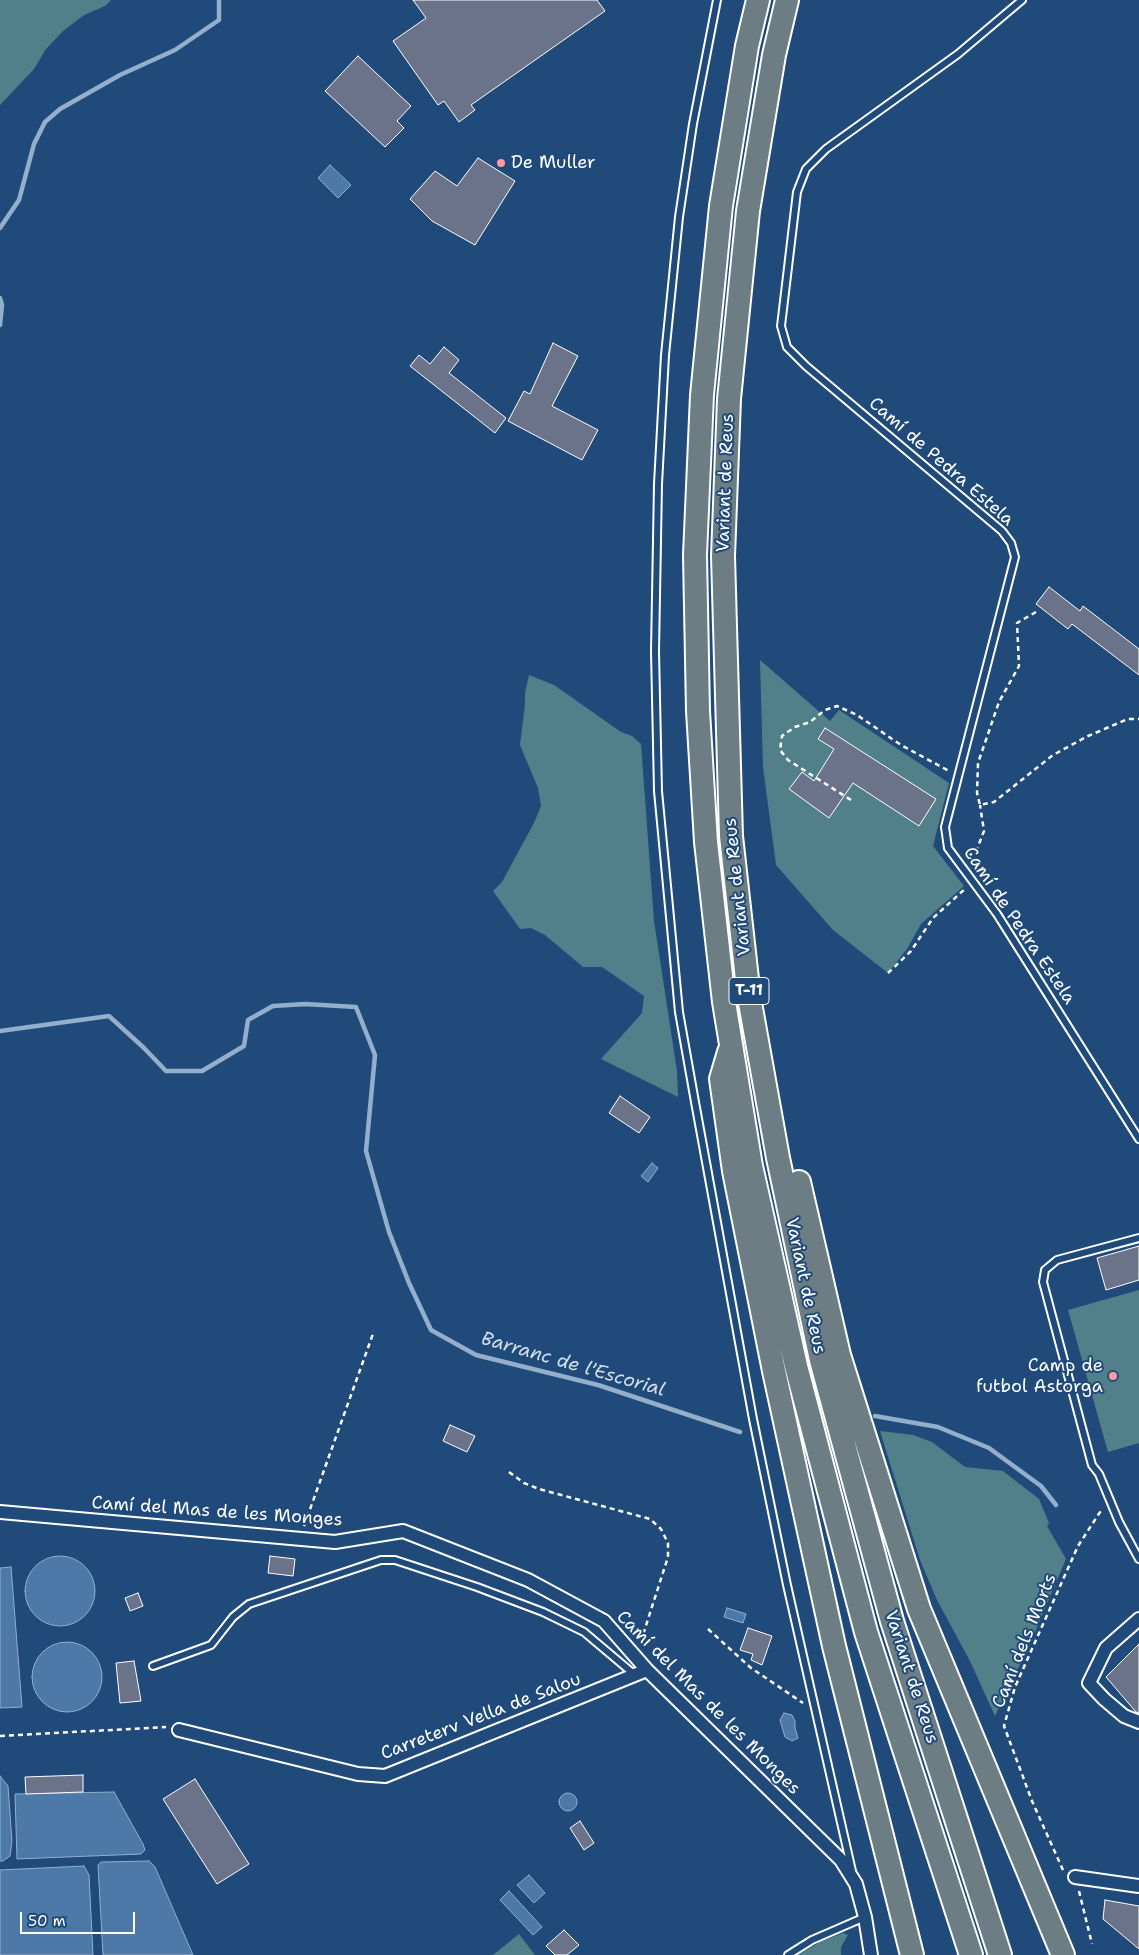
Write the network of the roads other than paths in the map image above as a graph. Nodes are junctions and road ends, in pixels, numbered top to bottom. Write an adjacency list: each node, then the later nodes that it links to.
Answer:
1 (718, 0): 17 (lane)
2 (758, 0): 6 (highway, Variant de Reus / T-11)
3 (786, 0): 5 (highway, Variant de Reus / T-11)
4 (1022, 0): 7 (lane, Camí de Pedra Estela)
5 (732, 836): 24 (highway, Variant de Reus / T-11); 25 (highway)
6 (731, 1044): 22 (highway); 23 (highway, Variant de Reus / T-11)
7 (1139, 1139)
8 (1139, 1238): 10 (lane)
9 (0, 1512): 13 (street, Camí del Mas de les Monges)
10 (1139, 1559)
11 (1139, 1619): 14 (street)
12 (153, 1666): 13 (lane)
13 (641, 1673): 15 (street, Carreterv Vella de Salou); 17 (street, Camí del Mas de les Monges)
14 (1139, 1722)
15 (179, 1730)
16 (1075, 1877): 18 (street)
17 (856, 1884): 19 (street, Camí del Mas de les Monges)
18 (1139, 1886)
19 (865, 1917): 20 (lane); 21 (street, Camí del Mas de les Monges)
20 (788, 1955)
21 (871, 1955)
22 (912, 1955)
23 (971, 1955)
24 (1000, 1955)
25 (1063, 1955)

